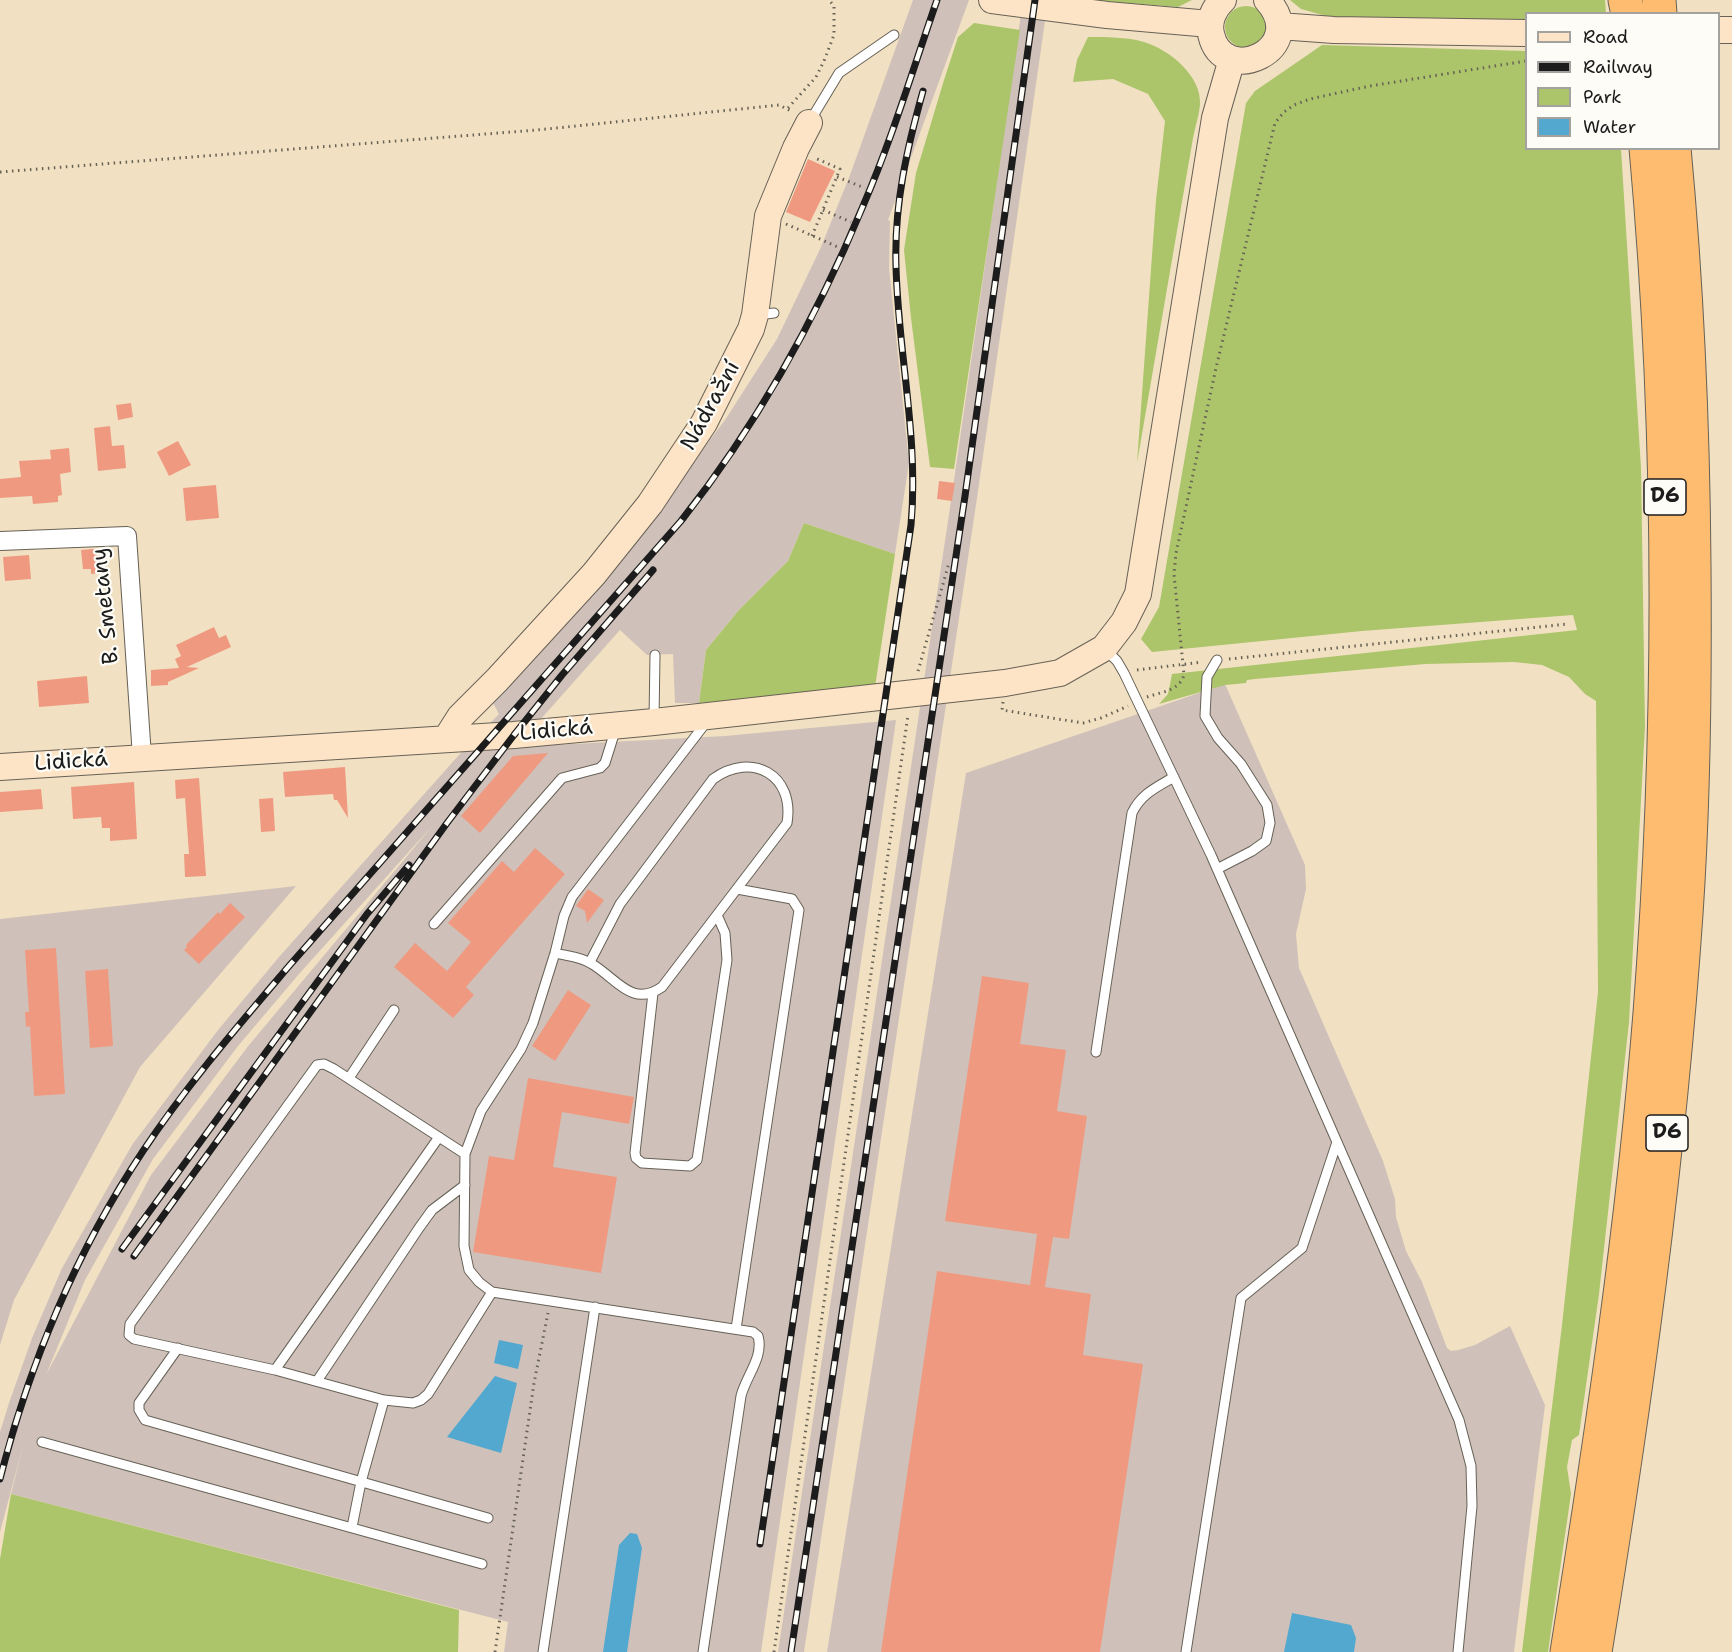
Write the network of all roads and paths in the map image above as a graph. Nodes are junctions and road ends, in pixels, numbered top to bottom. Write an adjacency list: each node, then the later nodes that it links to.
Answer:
1 (829, 0): 11 (path)
2 (992, 0): 5 (street)
3 (1223, 0): 5 (street)
4 (1267, 0): 6 (street)
5 (1210, 24): 9 (street)
6 (1279, 26): 7 (street); 9 (street)
7 (1525, 33)
8 (894, 35): 12 (lane, Nádražní)
9 (1232, 59): 27 (street)
10 (1525, 61): 30 (path)
11 (788, 108): 12 (path); 16 (path)
12 (809, 123): 13 (street, Nádražní)
13 (795, 150): 17 (path); 20 (street, Nádražní)
14 (1646, 150): 74 (highway, D6)
15 (1674, 150): 75 (highway, D6)
16 (0, 172)
17 (837, 177): 18 (path); 19 (path)
18 (865, 188)
19 (823, 210): 21 (path); 22 (path)
20 (768, 216): 22 (path); 37 (street, Nádražní)
21 (851, 222)
22 (812, 236): 23 (path)
23 (840, 248)
24 (0, 541): 38 (street, B. Smetany)
25 (949, 563): 32 (path)
26 (1568, 624): 29 (path)
27 (1104, 648): 31 (street, Lidická); 33 (lane)
28 (655, 655): 35 (lane)
29 (1217, 660): 30 (path); 41 (lane)
30 (1182, 664): 33 (path)
31 (1005, 683): 32 (street, Lidická); 33 (path)
32 (911, 693): 34 (street, Lidická); 71 (path)
33 (1137, 700): 40 (lane)
34 (712, 716): 35 (street, Lidická); 45 (lane)
35 (654, 722): 36 (street, Lidická)
36 (616, 726): 37 (street, Lidická); 44 (lane)
37 (446, 739): 38 (street, Lidická)
38 (142, 757): 39 (street, Lidická)
39 (0, 767)
40 (1174, 777): 41 (lane); 49 (lane)
41 (1217, 869): 52 (lane)
42 (737, 889): 43 (lane); 46 (lane); 58 (lane)
43 (717, 915): 47 (lane); 47 (lane)
44 (434, 924)
45 (555, 953): 46 (lane); 53 (lane)
46 (590, 962): 47 (lane)
47 (653, 993)
48 (394, 1010): 50 (lane)
49 (1096, 1052)
50 (349, 1078): 51 (lane); 59 (lane)
51 (439, 1137): 53 (lane); 60 (lane)
52 (1337, 1142): 72 (lane); 73 (lane)
53 (465, 1154): 54 (lane)
54 (465, 1185): 55 (lane); 61 (lane)
55 (492, 1292): 56 (lane); 62 (lane)
56 (550, 1300): 57 (lane); 68 (path)
57 (595, 1307): 58 (lane); 69 (lane)
58 (736, 1329): 70 (lane)
59 (178, 1348): 60 (lane); 64 (lane)
60 (275, 1370): 61 (lane)
61 (317, 1381): 62 (lane)
62 (384, 1400): 64 (lane)
63 (42, 1442): 66 (lane)
64 (361, 1482): 65 (lane); 66 (lane)
65 (488, 1518)
66 (352, 1527): 67 (lane)
67 (482, 1564)
68 (495, 1652)
69 (543, 1652)
70 (703, 1652)
71 (774, 1652)
72 (1186, 1652)
73 (1458, 1652)
74 (1567, 1652)
75 (1595, 1652)

